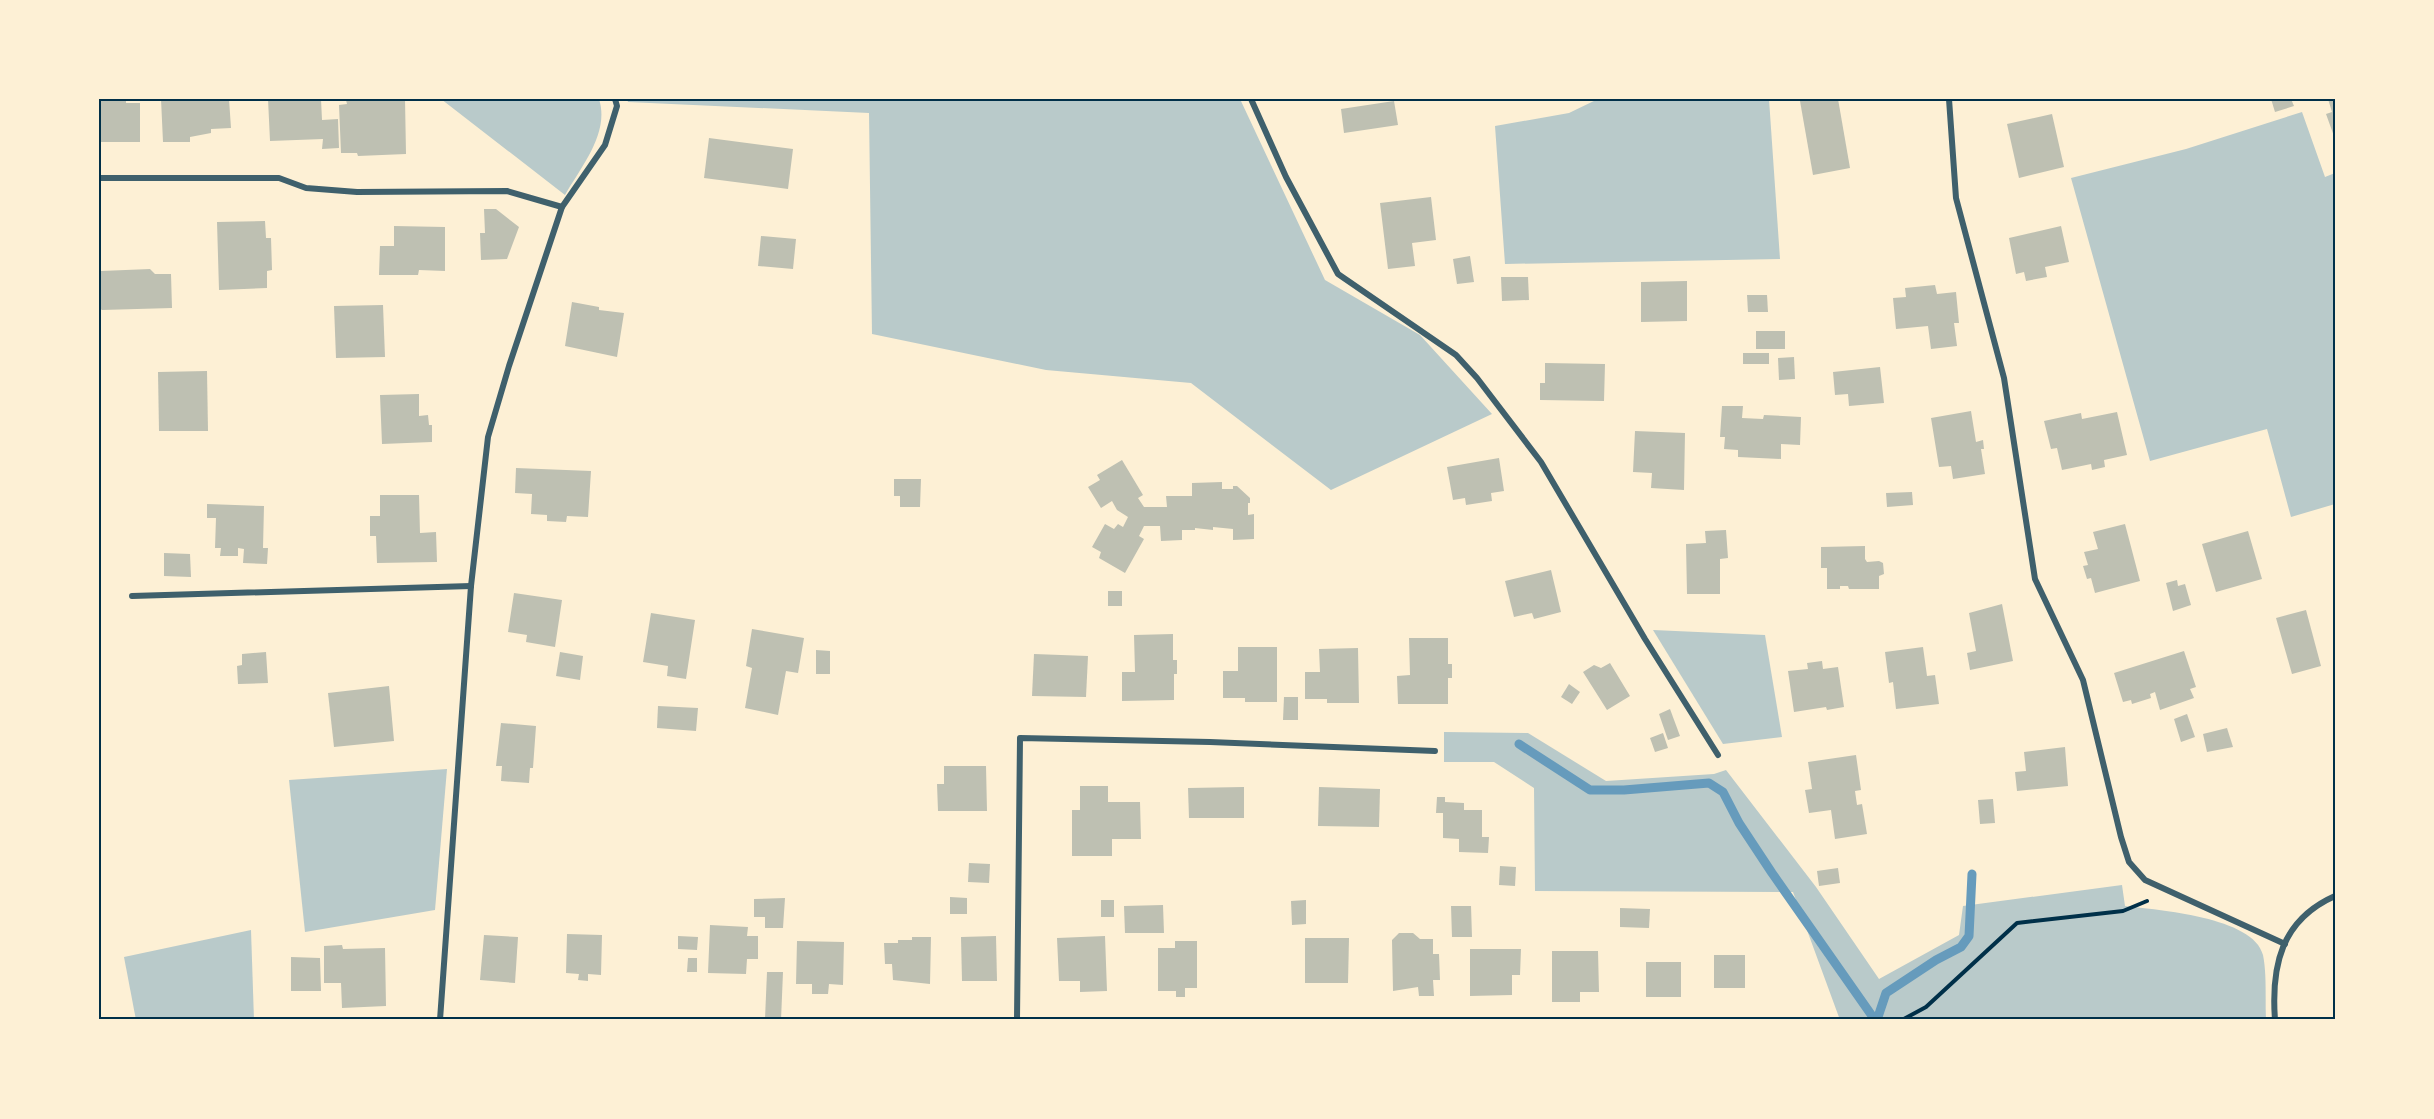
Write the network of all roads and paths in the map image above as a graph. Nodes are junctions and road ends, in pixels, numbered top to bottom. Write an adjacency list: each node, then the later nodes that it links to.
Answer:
1 (615, 99): 5 (street)
2 (1251, 99): 9 (street)
3 (1949, 99): 10 (street)
4 (99, 178): 5 (street)
5 (562, 207): 6 (street)
6 (471, 586): 7 (street); 13 (street)
7 (132, 596)
8 (1435, 751): 14 (street)
9 (1718, 754)
10 (2167, 892): 12 (street); 15 (path)
11 (2335, 896): 12 (street)
12 (2284, 944): 16 (street)
13 (440, 1020)
14 (1017, 1020)
15 (1902, 1020)
16 (2275, 1020)

